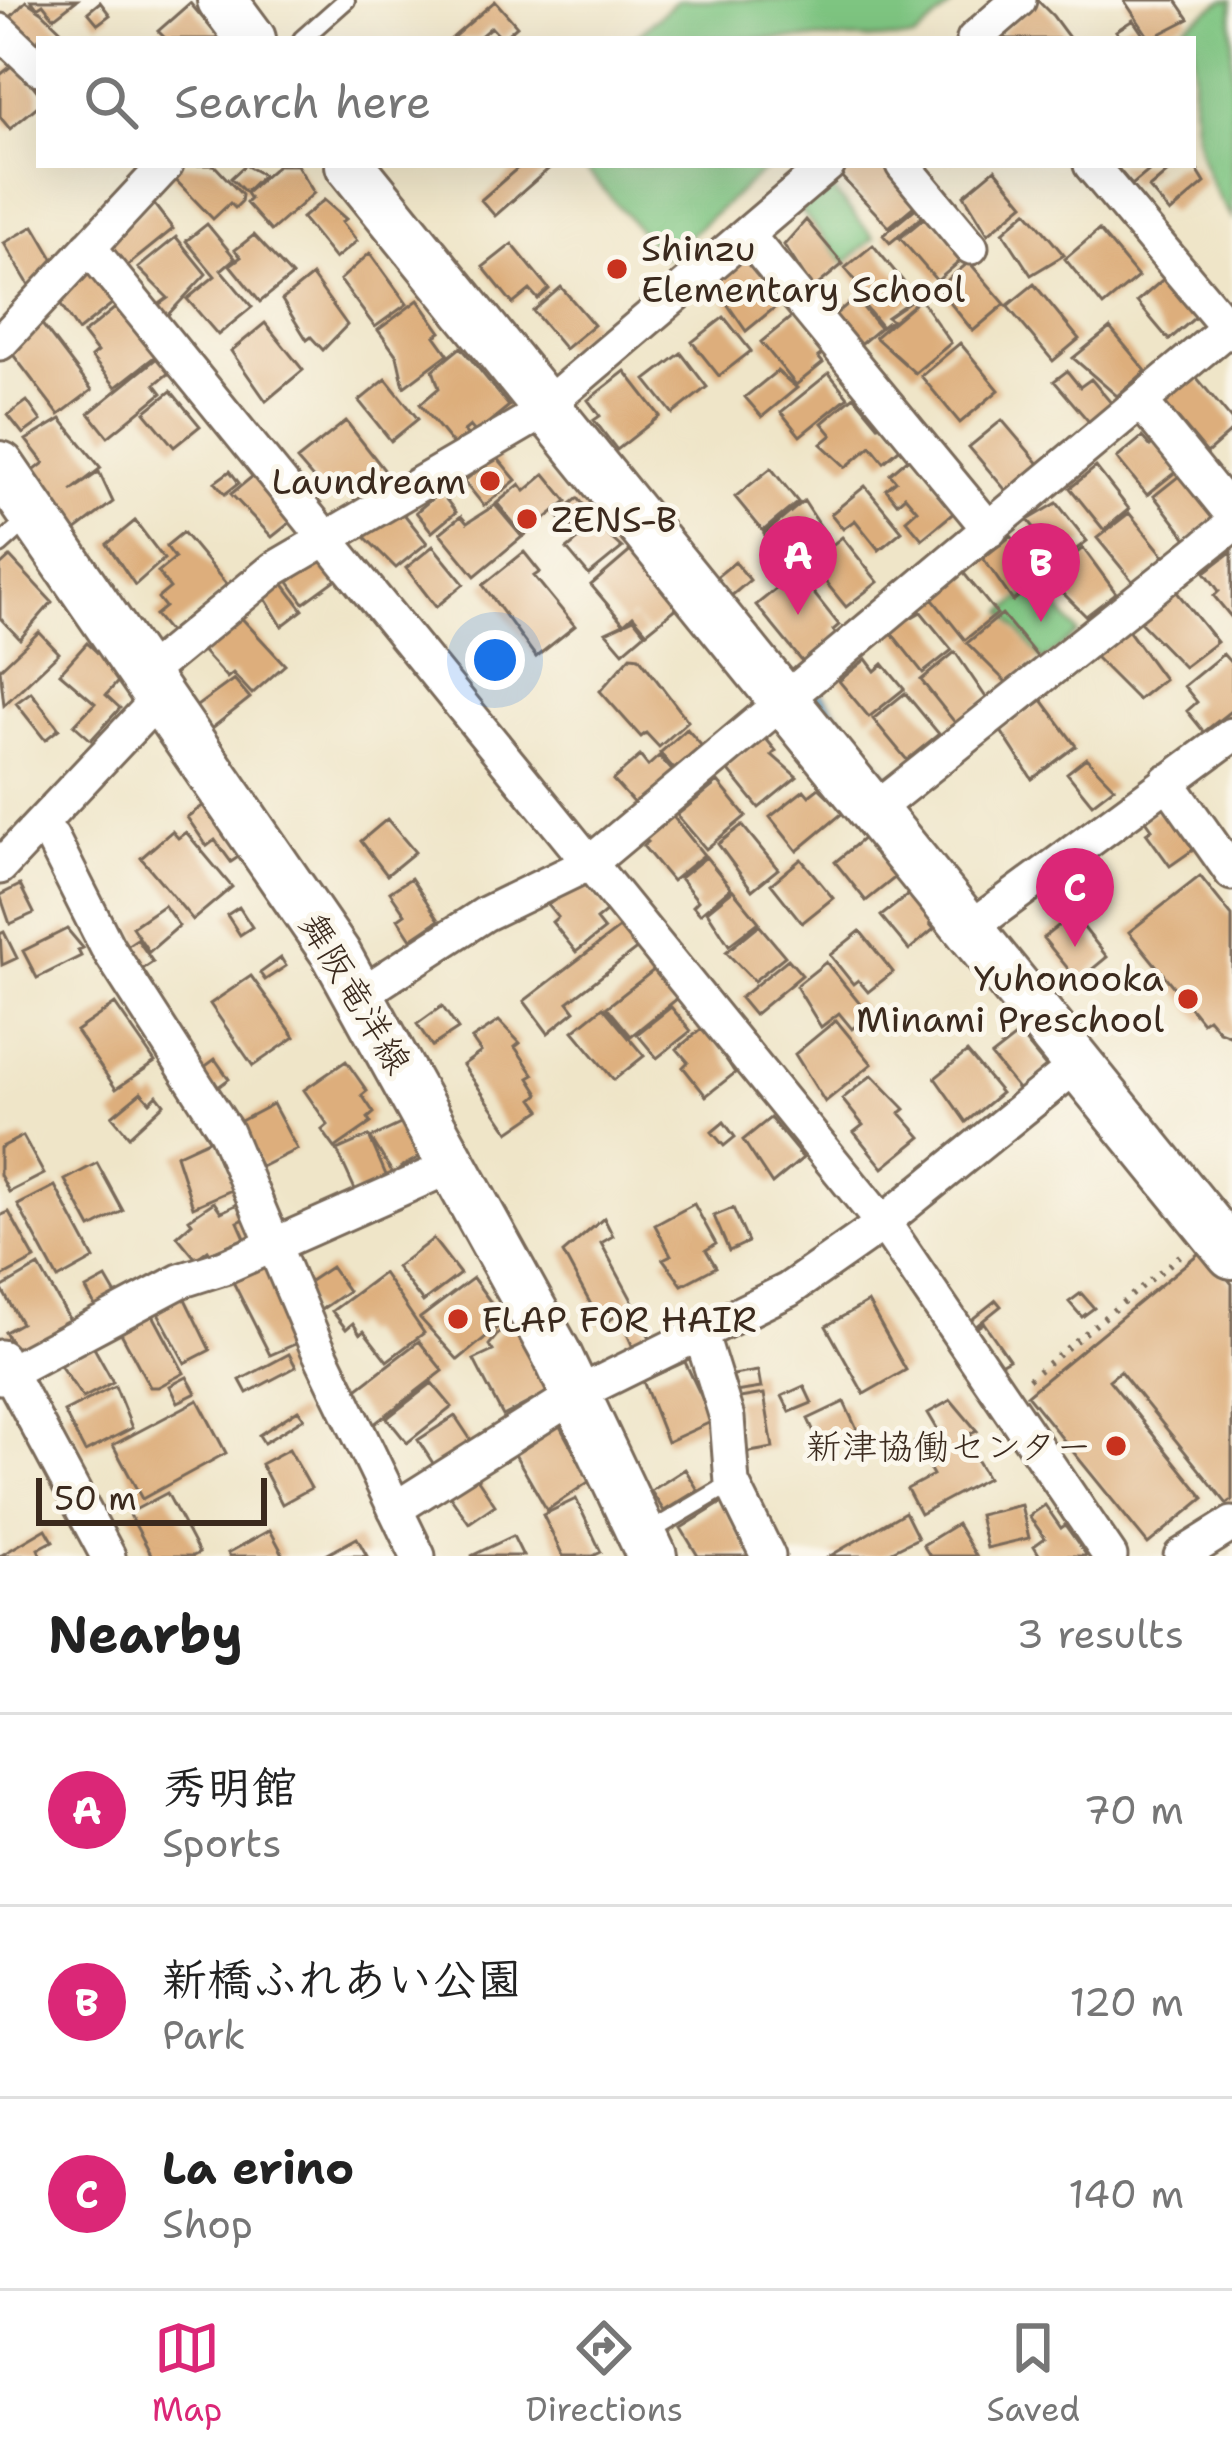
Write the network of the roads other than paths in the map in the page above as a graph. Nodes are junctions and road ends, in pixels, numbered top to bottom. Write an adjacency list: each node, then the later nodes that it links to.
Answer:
1 (222, 0): 5 (street)
2 (346, 0): 6 (lane)
3 (1019, 0): 7 (street)
4 (0, 31): 8 (street)
5 (249, 36)
6 (305, 36)
7 (981, 36)
8 (36, 65)
9 (352, 168): 20 (street)
10 (825, 168): 14 (street)
11 (905, 168): 15 (street)
12 (1094, 168): 17 (street)
13 (153, 170): 16 (street)
14 (747, 235): 20 (street); 25 (street)
15 (971, 247)
16 (89, 248): 18 (street); 26 (street)
17 (1229, 325): 19 (street)
18 (0, 343)
19 (1141, 402): 22 (street); 25 (street)
20 (546, 407): 26 (street); 28 (street)
21 (0, 466): 24 (street, 舞阪竜洋線)
22 (1232, 514)
23 (1232, 525): 31 (street)
24 (17, 530): 27 (street, 舞阪竜洋線)
25 (990, 530): 28 (street)
26 (327, 538): 27 (street); 33 (street)
27 (154, 685): 32 (street); 37 (street, 舞阪竜洋線)
28 (786, 703): 31 (street); 33 (street)
29 (1232, 735): 30 (street)
30 (1167, 781): 35 (street); 36 (street)
31 (873, 811): 36 (street)
32 (38, 826): 34 (street); 42 (street)
33 (590, 862): 37 (street); 40 (street)
34 (0, 866)
35 (1232, 873)
36 (969, 929): 38 (street)
37 (360, 995): 39 (street, 舞阪竜洋線)
38 (1078, 1064): 40 (street); 41 (street)
39 (454, 1165): 42 (street); 45 (street, 舞阪竜洋線)
40 (882, 1222): 43 (street); 53 (street)
41 (1222, 1242)
42 (277, 1244): 44 (street); 47 (street)
43 (701, 1335): 45 (street); 46 (street)
44 (3, 1368): 50 (street)
45 (577, 1394): 47 (street); 49 (street, 舞阪竜洋線)
46 (733, 1483): 49 (lane); 52 (street)
47 (395, 1509): 51 (street)
48 (1232, 1524): 54 (street)
49 (647, 1546)
50 (109, 1556)
51 (418, 1556)
52 (768, 1556)
53 (1110, 1556)
54 (1181, 1556)

